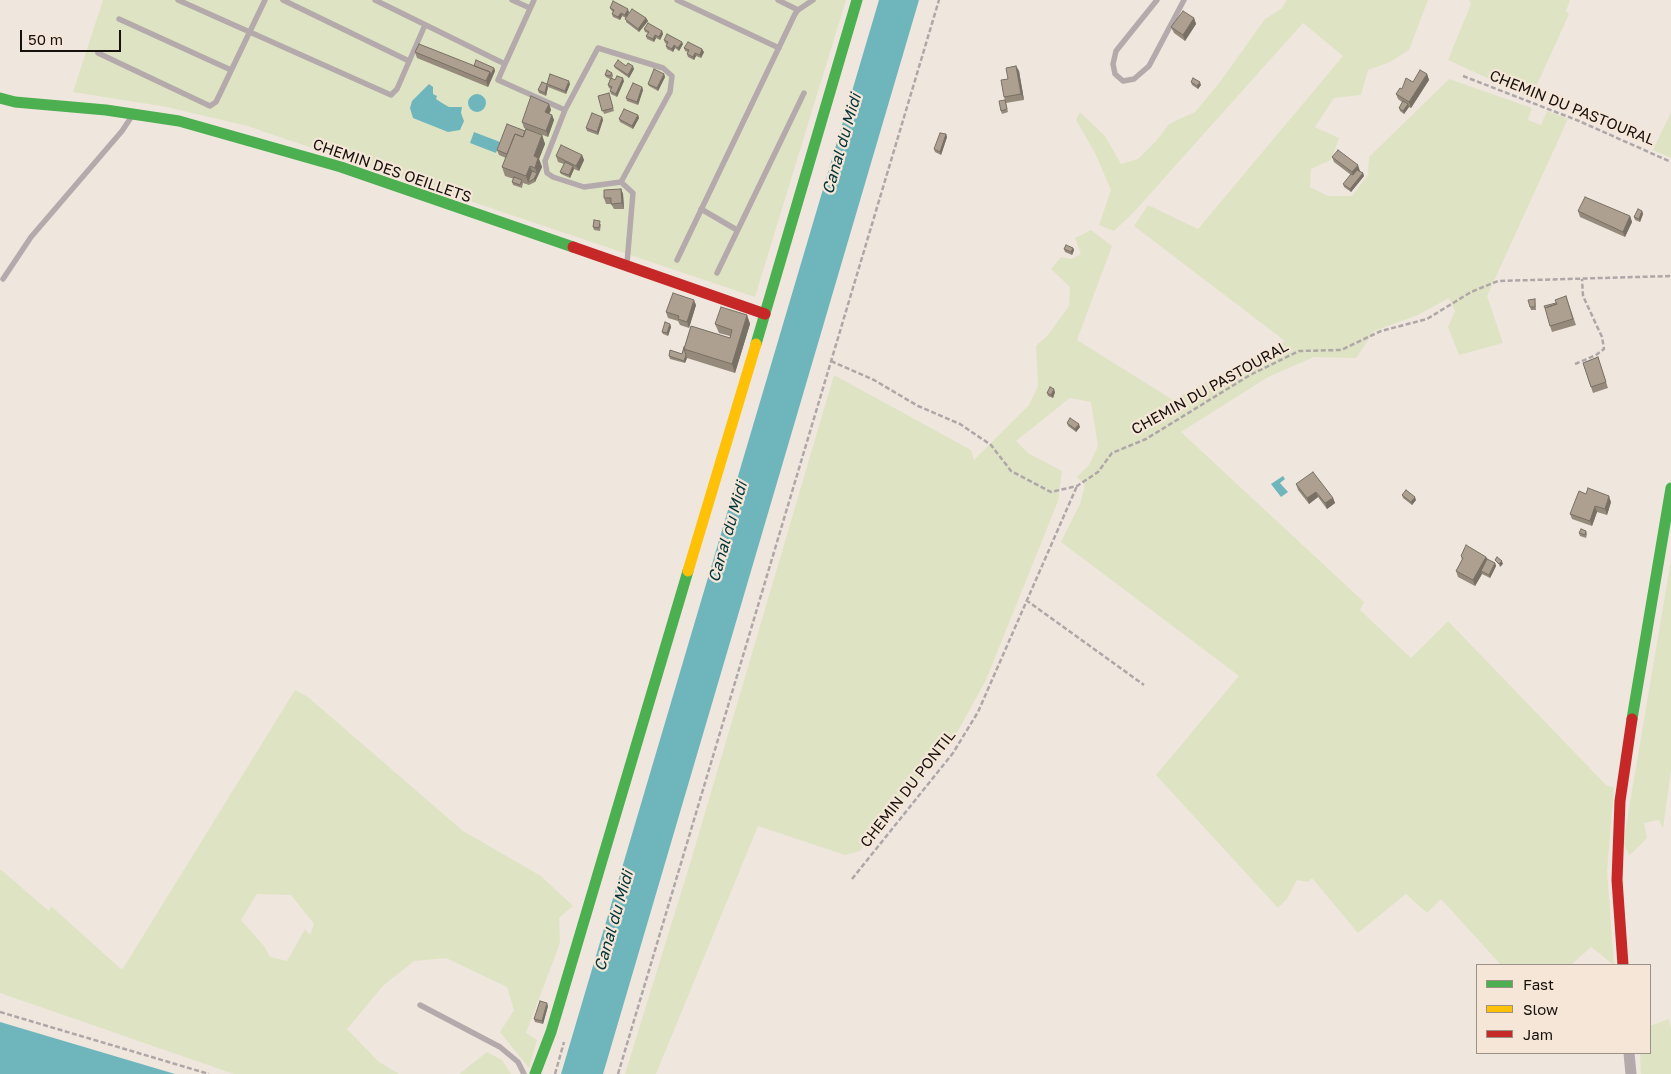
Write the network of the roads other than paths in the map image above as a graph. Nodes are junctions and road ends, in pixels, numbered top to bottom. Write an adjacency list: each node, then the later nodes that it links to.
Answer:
1 (178, 0): 17 (lane)
2 (265, 0): 17 (lane)
3 (283, 0): 20 (lane)
4 (375, 0): 16 (lane)
5 (512, 0): 13 (lane)
6 (534, 0): 13 (lane)
7 (677, 0): 18 (lane)
8 (778, 0): 14 (lane)
9 (813, 0): 14 (lane)
10 (857, 0): 34 (street)
11 (1157, 0): 12 (lane)
12 (1184, 0)
13 (530, 8): 21 (lane)
14 (798, 10): 18 (lane)
15 (119, 19): 22 (lane)
16 (425, 25): 20 (lane); 21 (lane)
17 (250, 33): 20 (lane); 22 (lane)
18 (779, 48): 28 (lane)
19 (98, 53): 22 (lane)
20 (409, 61)
21 (504, 64): 25 (lane)
22 (232, 70)
23 (804, 93): 29 (lane)
24 (0, 98): 26 (street, CHEMIN DES OEILLETS)
25 (566, 110): 27 (lane); 27 (lane)
26 (133, 114): 31 (street, CHEMIN DES OEILLETS); 33 (lane)
27 (620, 182): 31 (lane)
28 (701, 209): 29 (lane); 30 (lane)
29 (737, 230): 32 (lane)
30 (677, 260)
31 (627, 265): 34 (street, CHEMIN DES OEILLETS)
32 (717, 273)
33 (3, 279)
34 (765, 314): 40 (street)
35 (1671, 488): 36 (street)
36 (1623, 964)
37 (420, 1005): 39 (lane)
38 (1629, 1054): 41 (street)
39 (524, 1074)
40 (535, 1074)
41 (1631, 1074)

